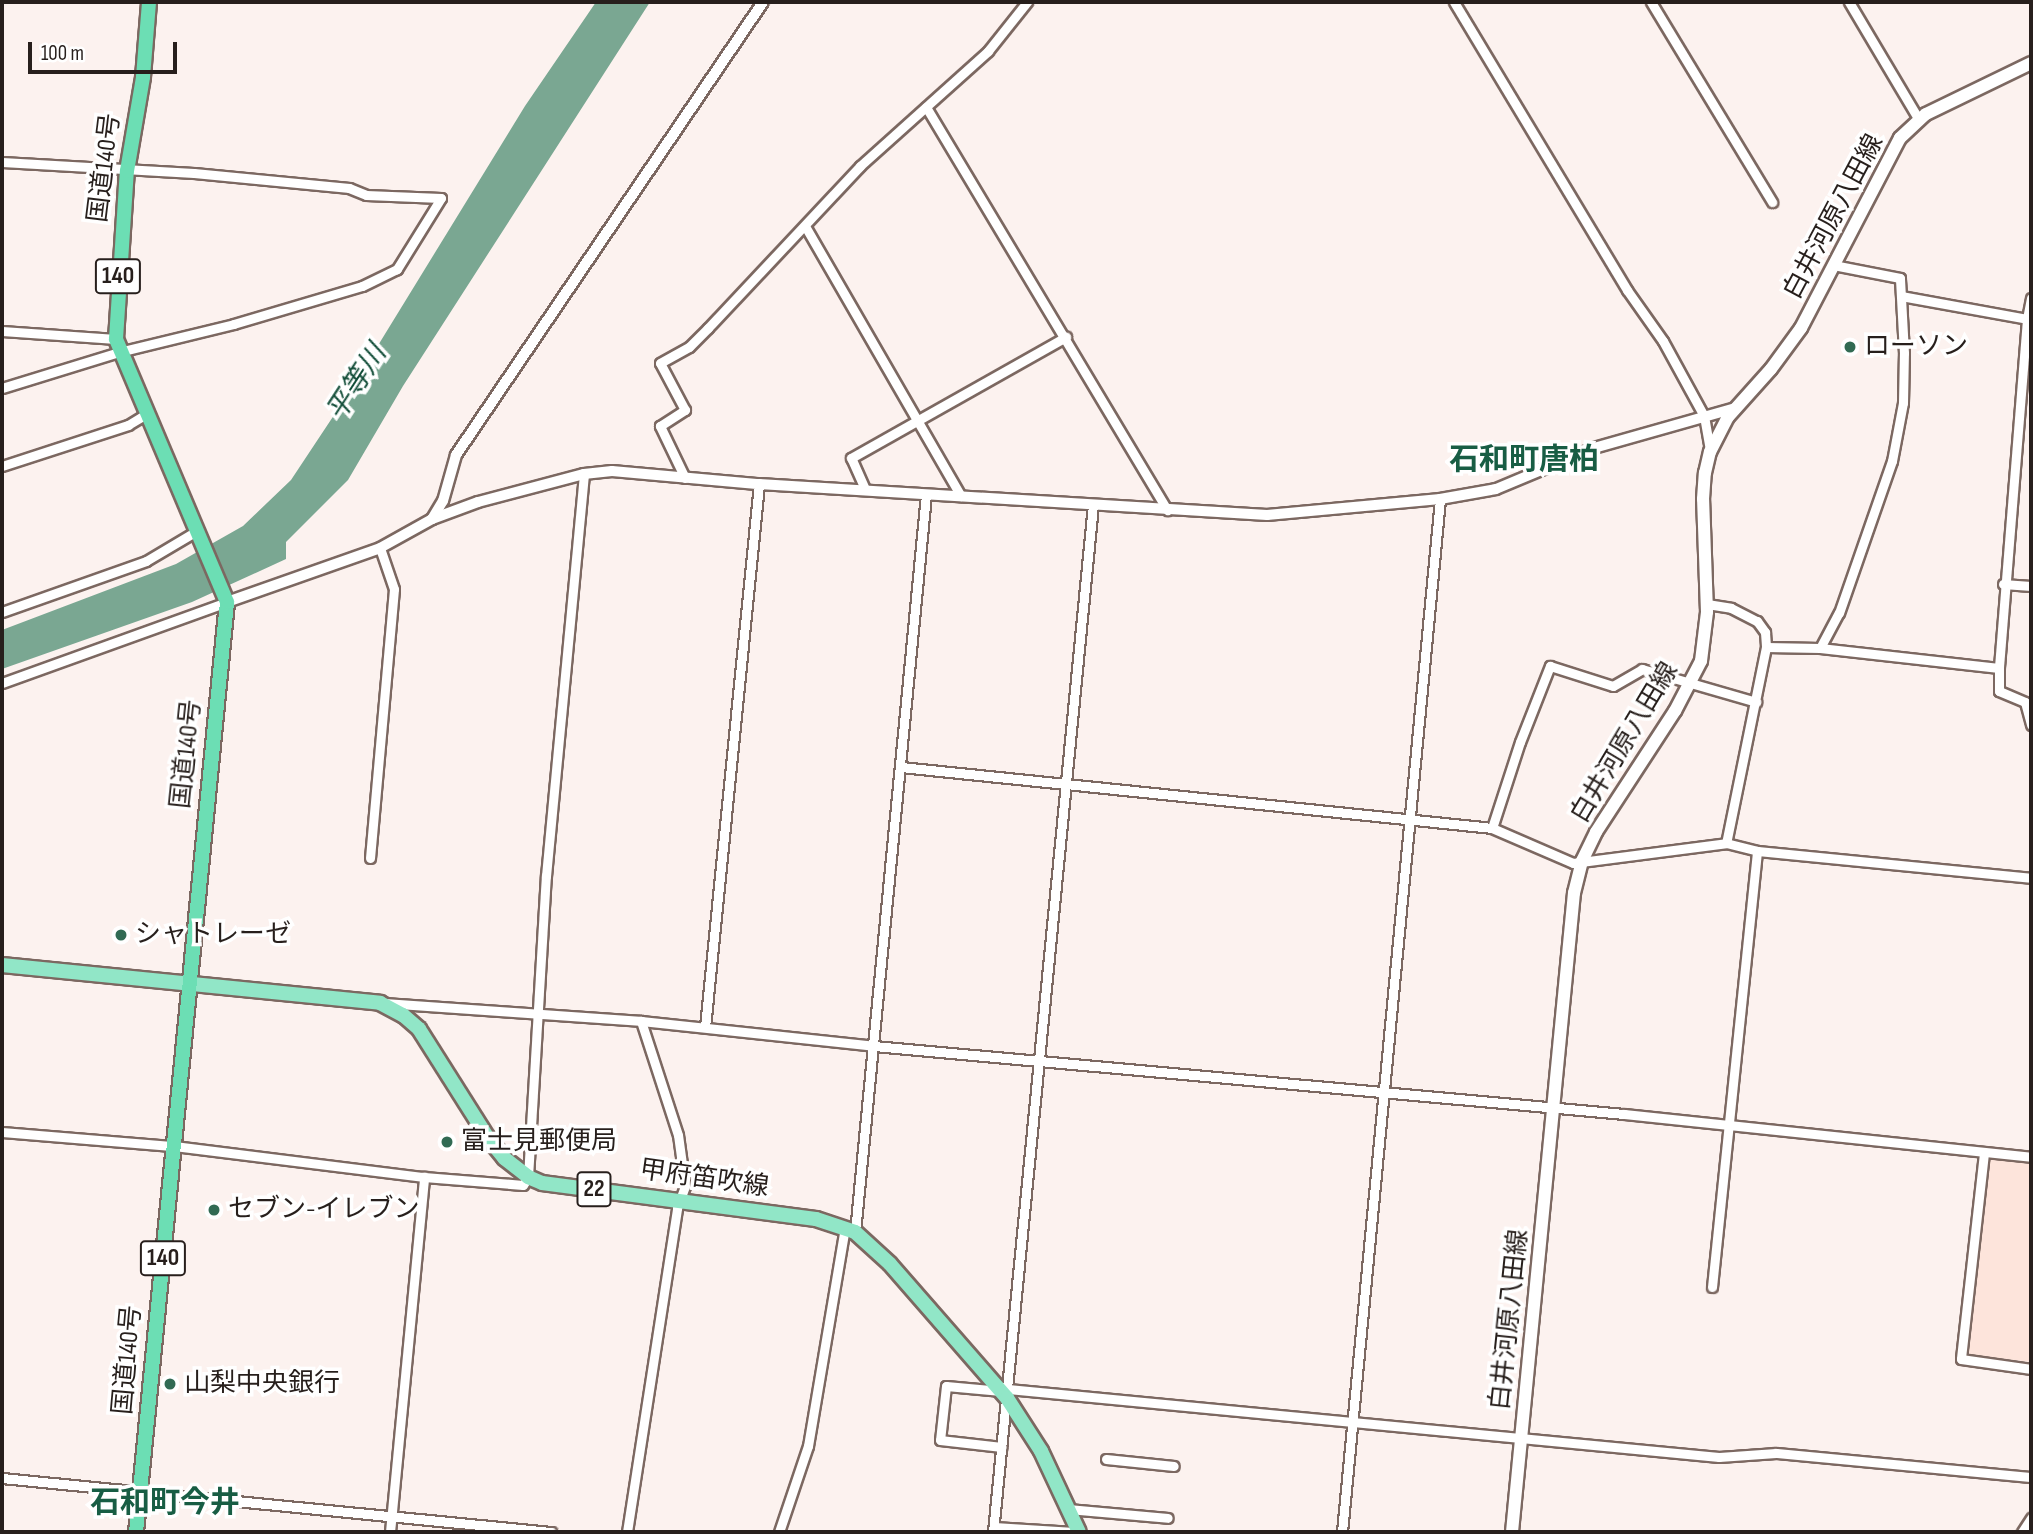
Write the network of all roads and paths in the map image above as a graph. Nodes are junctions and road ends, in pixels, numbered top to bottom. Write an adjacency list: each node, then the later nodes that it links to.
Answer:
1 (149, 2): 11 (highway, 国道140号 / 140)
2 (763, 2): 37 (street)
3 (1027, 2): 8 (street)
4 (1454, 2): 24 (street)
5 (1651, 2): 12 (street)
6 (1849, 2): 9 (street)
7 (2031, 63): 9 (main road, 白井河原八田線)
8 (926, 107): 13 (street); 19 (street)
9 (1919, 120): 14 (main road, 白井河原八田線)
10 (2, 162): 11 (street)
11 (127, 171): 20 (highway, 国道140号 / 140); 20 (street)
12 (1772, 202)
13 (805, 226): 25 (street); 29 (street)
14 (1833, 265): 15 (street); 22 (main road, 白井河原八田線)
15 (1901, 296): 17 (street); 46 (street)
16 (2031, 298): 17 (street)
17 (2029, 324): 40 (street)
18 (2, 331): 20 (street)
19 (1066, 337): 25 (street); 36 (street)
20 (117, 346): 21 (street); 23 (highway, 国道140号 / 140)
21 (2, 388)
22 (1735, 408): 24 (street); 26 (main road, 白井河原八田線)
23 (146, 414): 27 (street); 38 (highway, 国道140号 / 140)
24 (1704, 416): 26 (street); 34 (street)
25 (919, 422): 31 (street); 33 (street)
26 (1710, 452): 43 (main road, 白井河原八田線)
27 (2, 466)
28 (584, 474): 29 (street); 37 (street); 64 (street)
29 (685, 478): 30 (street)
30 (759, 484): 31 (street); 66 (street)
31 (865, 489): 32 (street)
32 (926, 494): 33 (street); 52 (street)
33 (961, 496): 35 (street)
34 (1440, 499): 36 (street); 54 (street)
35 (1093, 505): 36 (street); 53 (street)
36 (1167, 510)
37 (432, 519): 39 (street)
38 (196, 534): 42 (highway, 国道140号 / 140); 44 (street)
39 (380, 548): 42 (street); 58 (street)
40 (2003, 584): 41 (street); 47 (street)
41 (2031, 586)
42 (225, 599): 48 (street); 62 (highway, 国道140号 / 140)
43 (1707, 604): 45 (street); 49 (main road, 白井河原八田線)
44 (2, 612)
45 (1766, 647): 46 (street); 50 (street)
46 (1820, 648): 47 (street)
47 (1998, 668): 51 (street)
48 (2, 682)
49 (1691, 684): 50 (street); 55 (street); 59 (main road, 白井河原八田線)
50 (1756, 702): 56 (street)
51 (2031, 725)
52 (901, 767): 53 (street); 67 (street)
53 (1067, 785): 54 (street); 68 (street)
54 (1408, 818): 55 (street); 69 (street)
55 (1492, 828): 59 (street)
56 (1726, 843): 57 (street); 59 (street)
57 (1757, 851): 60 (street); 71 (street)
58 (370, 858)
59 (1582, 861): 70 (main road, 白井河原八田線)
60 (2031, 878)
61 (2, 965): 62 (main road, 甲府笛吹線 / 22)
62 (190, 983): 63 (main road, 甲府笛吹線 / 22); 73 (highway, 国道140号 / 140)
63 (380, 1003): 64 (street); 77 (main road, 甲府笛吹線 / 22)
64 (540, 1016): 65 (street); 77 (street)
65 (641, 1021): 66 (street); 78 (street)
66 (705, 1027): 67 (street)
67 (874, 1046): 68 (street); 79 (street)
68 (1039, 1060): 69 (street); 82 (street)
69 (1382, 1092): 70 (street); 83 (street)
70 (1553, 1109): 71 (street); 84 (main road, 白井河原八田線)
71 (1729, 1126): 74 (street); 80 (street)
72 (2, 1132): 73 (street)
73 (174, 1146): 76 (street); 90 (highway, 国道140号 / 140)
74 (1984, 1153): 75 (street); 81 (street)
75 (2031, 1157)
76 (424, 1177): 77 (street); 92 (street)
77 (528, 1177): 78 (main road, 甲府笛吹線 / 22)
78 (681, 1200): 79 (main road, 甲府笛吹線 / 22); 99 (street)
79 (850, 1229): 82 (main road, 甲府笛吹線 / 22); 100 (street)
80 (1712, 1287)
81 (2031, 1368)
82 (1005, 1393): 83 (street); 85 (street); 85 (street); 91 (main road, 甲府笛吹線 / 22)
83 (1351, 1421): 84 (street); 102 (street)
84 (1521, 1440): 89 (street); 103 (main road, 白井河原八田線)
85 (1002, 1447): 95 (street)
86 (1106, 1459): 87 (street)
87 (1174, 1466)
88 (2, 1478): 90 (street)
89 (2031, 1478)
90 (140, 1490): 92 (street); 96 (highway, 国道140号 / 140)
91 (1068, 1509): 93 (street); 101 (main road, 甲府笛吹線 / 22)
92 (391, 1516): 97 (street); 98 (street)
93 (1168, 1518)
94 (2031, 1518): 104 (street)
95 (993, 1530): 101 (street)
96 (136, 1532)
97 (390, 1532)
98 (551, 1532)
99 (627, 1532)
100 (779, 1532)
101 (1076, 1532)
102 (1342, 1532)
103 (1512, 1532)
104 (2022, 1532)

